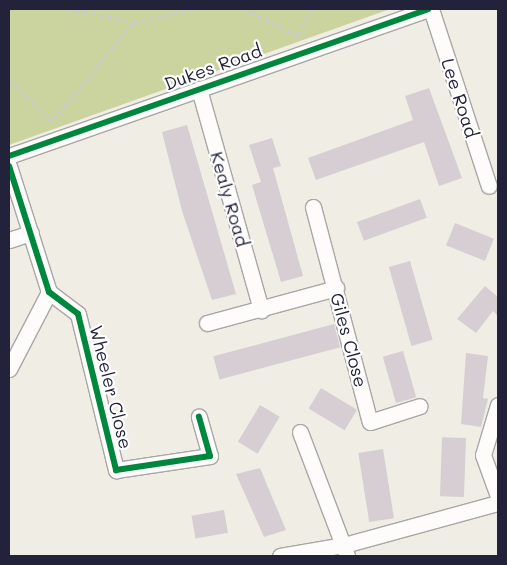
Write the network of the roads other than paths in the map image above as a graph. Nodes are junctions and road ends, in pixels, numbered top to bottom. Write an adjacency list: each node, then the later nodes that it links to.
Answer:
1 (430, 9): 2 (street, Dukes Road); 5 (street, Lee Road)
2 (199, 89): 3 (street, Dukes Road); 11 (street, Kealy Road)
3 (9, 156)
4 (9, 166): 7 (street)
5 (489, 186)
6 (313, 208): 9 (street, Giles Close)
7 (31, 233): 8 (street); 10 (street)
8 (9, 240)
9 (336, 288): 11 (street); 15 (street, Giles Close)
10 (49, 292): 13 (street); 16 (street, Wheeler Close)
11 (261, 310): 12 (street)
12 (207, 323)
13 (9, 369)
14 (498, 405): 18 (street)
15 (420, 406)
16 (199, 417)
17 (300, 432): 20 (street)
18 (498, 496)
19 (498, 503): 20 (street)
20 (346, 551): 21 (street)
21 (280, 556)

